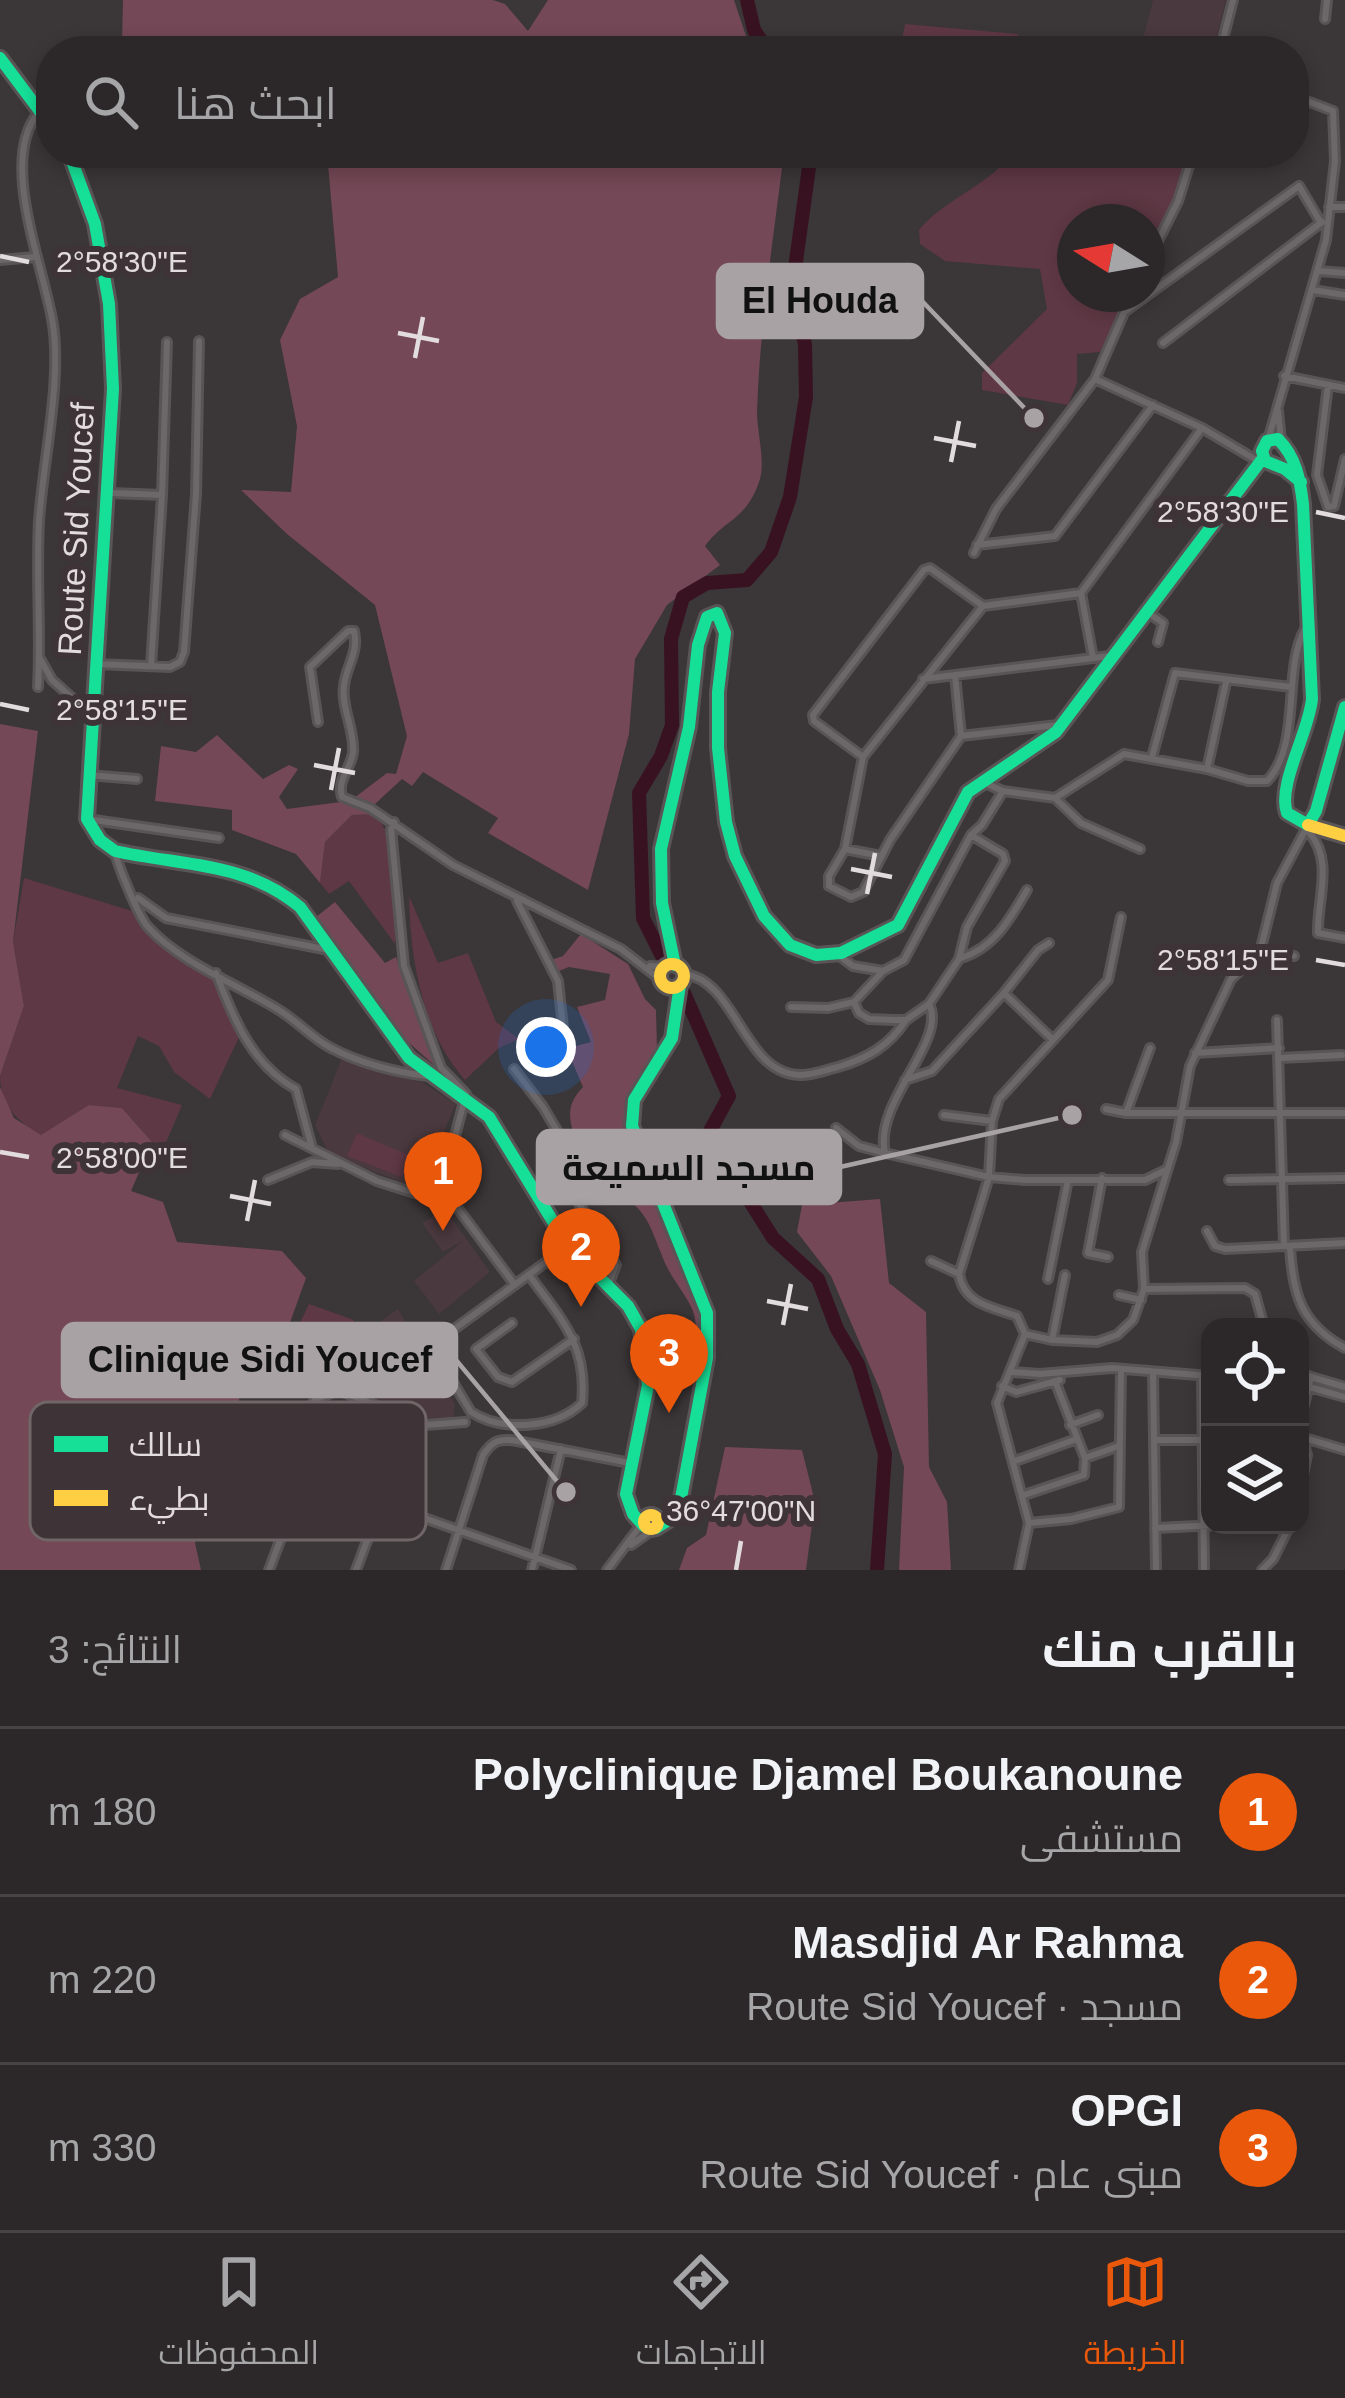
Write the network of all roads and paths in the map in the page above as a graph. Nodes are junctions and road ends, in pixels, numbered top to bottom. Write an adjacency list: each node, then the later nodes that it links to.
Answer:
1 (1233, 0): 4 (street)
2 (1327, 0): 3 (street)
3 (1325, 19)
4 (1224, 36)
5 (0, 58): 7 (main road)
6 (1309, 102): 10 (street)
7 (36, 108)
8 (36, 114): 17 (street)
9 (1345, 160): 10 (street)
10 (1334, 161): 13 (street)
11 (75, 168): 39 (main road, Route Sid Youcef)
12 (1188, 168): 16 (street)
13 (1329, 207): 14 (street); 15 (street)
14 (1345, 207)
15 (1323, 222): 19 (street); 23 (street); 26 (street)
16 (1165, 227)
17 (35, 257): 18 (street); 47 (street)
18 (0, 260)
19 (1319, 271): 20 (street); 21 (street)
20 (1345, 273)
21 (1312, 290): 22 (street); 27 (street)
22 (1345, 295)
23 (1123, 314): 28 (street)
24 (199, 341): 50 (street)
25 (167, 342): 40 (street)
26 (1162, 343)
27 (1284, 376): 29 (street); 32 (street)
28 (1095, 379): 31 (street); 31 (street)
29 (1328, 385): 30 (street); 35 (street)
30 (1345, 388)
31 (1153, 405): 33 (street)
32 (1278, 407): 34 (street); 34 (street)
33 (1202, 428): 36 (street); 41 (street)
34 (1278, 445): 36 (main road); 37 (main road); 38 (main road)
35 (1345, 459)
36 (1262, 460): 37 (main road); 43 (main road)
37 (1277, 465): 38 (main road)
38 (1300, 482): 44 (main road)
39 (107, 493): 40 (street); 49 (main road, Route Sid Youcef)
40 (163, 495): 50 (street)
41 (1081, 593): 42 (street); 48 (street)
42 (983, 606): 52 (street); 62 (street)
43 (1148, 612): 45 (street); 46 (main road)
44 (1307, 626): 55 (street); 74 (main road)
45 (1158, 642)
46 (1113, 656): 48 (street); 59 (main road)
47 (39, 657): 54 (street); 57 (street)
48 (1093, 658): 51 (street)
49 (96, 664): 50 (street); 57 (main road, Route Sid Youcef)
50 (151, 666)
51 (955, 676): 52 (street); 61 (street)
52 (923, 679): 62 (street)
53 (1226, 682): 55 (street); 63 (street); 66 (street)
54 (38, 687)
55 (1293, 687): 66 (street)
56 (1345, 707): 60 (main road)
57 (92, 716): 67 (main road, Route Sid Youcef)
58 (318, 722): 73 (street)
59 (1062, 724): 61 (street); 69 (main road)
60 (1342, 730): 64 (main road)
61 (961, 736): 81 (street)
62 (863, 757): 78 (street)
63 (1152, 757): 66 (street); 71 (street)
64 (1329, 761): 65 (street); 74 (main road)
65 (1345, 765)
66 (1207, 769)
67 (88, 775): 68 (street); 72 (main road, Route Sid Youcef)
68 (137, 778)
69 (981, 781): 70 (street); 90 (main road)
70 (1003, 790): 71 (street); 75 (street)
71 (1055, 798): 79 (street)
72 (87, 819): 77 (street); 80 (main road)
73 (394, 822): 84 (street); 112 (street)
74 (1308, 828): 76 (main road); 86 (street); 89 (street)
75 (971, 835): 92 (street); 93 (street)
76 (1345, 836)
77 (219, 838)
78 (845, 848): 81 (street); 81 (street)
79 (1141, 849)
80 (115, 851): 83 (street); 88 (main road)
81 (881, 856)
82 (1027, 890): 92 (street)
83 (135, 896): 88 (street); 94 (street)
84 (515, 898): 95 (street); 103 (street)
85 (1121, 917): 102 (street)
86 (1345, 938)
87 (1049, 944): 96 (street)
88 (329, 950): 110 (main road)
89 (1260, 952): 91 (street); 106 (street)
90 (836, 954): 93 (street); 95 (main road)
91 (1294, 956)
92 (959, 959): 98 (street)
93 (883, 971): 97 (street)
94 (215, 973): 110 (street); 122 (street)
95 (672, 976): 100 (street); 182 (main road)
96 (1004, 993): 102 (street); 111 (street)
97 (854, 1002): 99 (street); 100 (street)
98 (929, 1004): 100 (street); 111 (street)
99 (790, 1007)
100 (906, 1020)
101 (1277, 1020): 105 (street)
102 (1052, 1039): 119 (street)
103 (530, 1041)
104 (1150, 1048): 115 (street)
105 (1279, 1048): 106 (street); 108 (street)
106 (1196, 1053): 117 (street)
107 (1342, 1054): 108 (street)
108 (1280, 1058): 118 (street)
109 (514, 1070): 144 (street)
110 (431, 1076): 112 (main road)
111 (904, 1080): 123 (street)
112 (465, 1102): 133 (street); 136 (main road)
113 (1106, 1109): 115 (street)
114 (1345, 1112): 118 (street)
115 (1126, 1113): 117 (street)
116 (944, 1114): 119 (street)
117 (1180, 1114): 118 (street); 125 (street)
118 (1281, 1115): 129 (street)
119 (992, 1121): 126 (street)
120 (836, 1128): 123 (street)
121 (285, 1135): 122 (street)
122 (312, 1148): 124 (street)
123 (884, 1153): 126 (street)
124 (345, 1164): 130 (street); 133 (street)
125 (1168, 1168): 127 (street); 146 (street)
126 (989, 1177): 131 (street); 140 (street)
127 (1102, 1178): 131 (street); 138 (street)
128 (1345, 1178): 129 (street)
129 (1283, 1179): 132 (street); 137 (street)
130 (268, 1180)
131 (1068, 1180): 143 (street)
132 (1229, 1180)
133 (431, 1196): 145 (street)
134 (1207, 1231): 137 (street)
135 (1345, 1243): 137 (street)
136 (568, 1246): 142 (street); 144 (main road)
137 (1287, 1246): 154 (street)
138 (1108, 1257)
139 (931, 1261): 140 (street)
140 (959, 1274): 151 (street)
141 (1065, 1275): 153 (street)
142 (529, 1276): 145 (street); 152 (street)
143 (1048, 1279)
144 (609, 1283): 179 (main road)
145 (515, 1286): 152 (street)
146 (1144, 1289): 148 (street); 149 (street)
147 (1119, 1295): 148 (street)
148 (1141, 1300): 153 (street)
149 (1262, 1318)
150 (512, 1323): 152 (street)
151 (1025, 1334): 153 (street); 156 (street)
152 (574, 1339)
153 (1052, 1340)
154 (1345, 1348)
155 (1121, 1370): 156 (street); 157 (street); 174 (street)
156 (1012, 1372): 160 (street)
157 (1153, 1373): 158 (street); 172 (street)
158 (1201, 1376)
159 (1310, 1382): 161 (street); 162 (street); 163 (street)
160 (1002, 1385): 169 (street); 178 (street)
161 (1309, 1386)
162 (1345, 1387)
163 (1345, 1397)
164 (314, 1402): 165 (street)
165 (368, 1402)
166 (1098, 1415): 169 (street)
167 (465, 1422): 168 (street)
168 (426, 1425)
169 (1070, 1425): 171 (street)
170 (1309, 1437): 176 (street)
171 (1075, 1439): 177 (street); 178 (street)
172 (1154, 1440): 173 (street); 185 (street)
173 (1201, 1440)
174 (1119, 1446): 177 (street); 183 (street)
175 (561, 1449): 179 (street); 186 (street); 191 (street)
176 (1345, 1450)
177 (1085, 1458): 180 (street)
178 (1015, 1461): 180 (street)
179 (630, 1463): 182 (main road)
180 (1024, 1495): 183 (street)
181 (426, 1517): 186 (street)
182 (649, 1523): 197 (street)
183 (1030, 1523): 198 (street)
184 (1201, 1526): 185 (street)
185 (1155, 1528): 199 (street)
186 (461, 1529): 191 (street); 194 (street)
187 (1204, 1534): 200 (street)
188 (1286, 1534): 201 (street)
189 (280, 1540): 192 (street)
190 (367, 1540): 193 (street)
191 (537, 1557): 195 (street); 196 (street)
192 (269, 1570)
193 (356, 1570)
194 (446, 1570)
195 (532, 1570)
196 (571, 1570)
197 (607, 1570)
198 (1019, 1570)
199 (1156, 1570)
200 (1204, 1570)
201 (1262, 1570)

